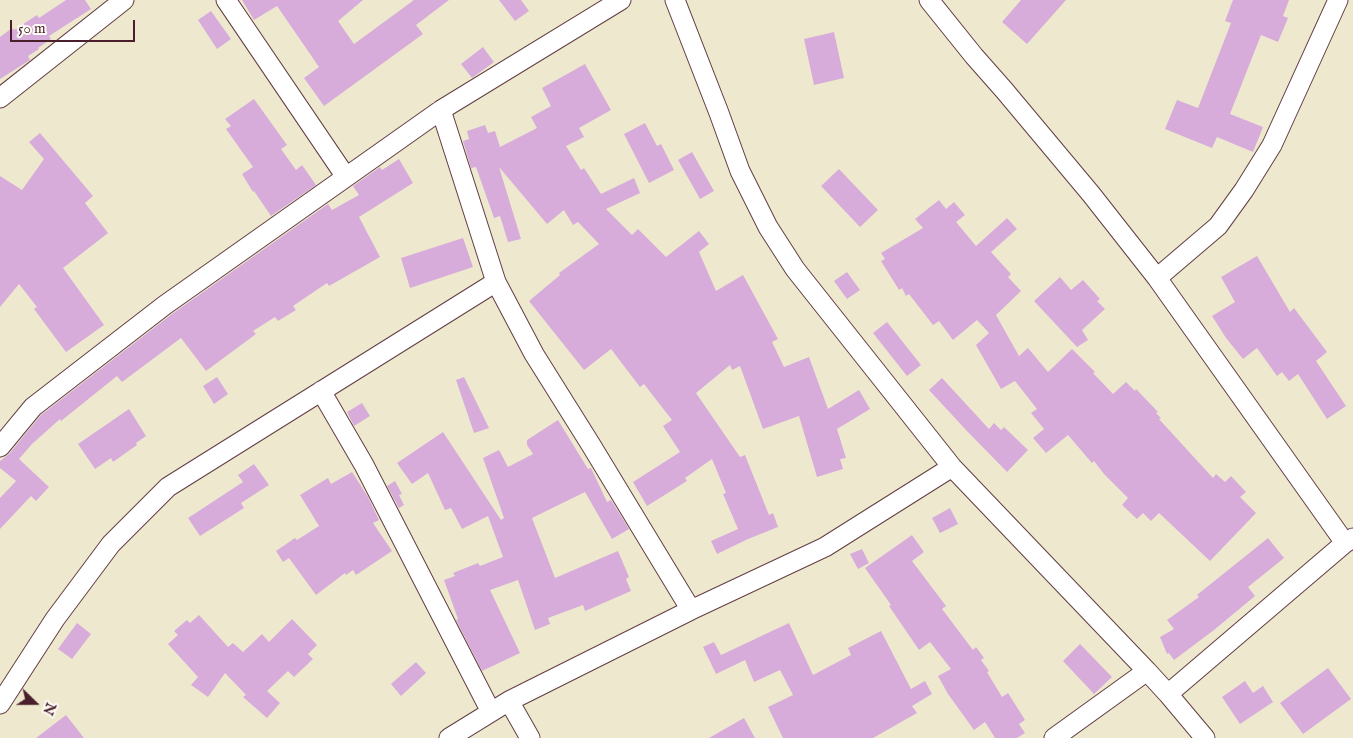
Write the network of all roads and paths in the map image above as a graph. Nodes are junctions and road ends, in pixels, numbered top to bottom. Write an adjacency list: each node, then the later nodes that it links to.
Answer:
1 (124, 0): 7 (street)
2 (226, 0): 9 (street)
3 (621, 0): 8 (street)
4 (675, 0): 14 (street)
5 (1338, 0): 10 (street)
6 (937, 3): 10 (street)
7 (0, 98)
8 (441, 110): 9 (street); 11 (street)
9 (346, 177): 13 (street)
10 (1157, 278): 15 (street)
11 (496, 282): 12 (street); 16 (street)
12 (321, 391): 20 (street); 21 (street)
13 (0, 447)
14 (952, 467): 16 (street); 17 (street)
15 (1349, 540): 18 (street)
16 (691, 610): 19 (street)
17 (1147, 671): 18 (street); 24 (street)
18 (1168, 694): 25 (street)
19 (509, 701): 21 (street); 23 (street)
20 (0, 704)
21 (491, 712): 22 (street)
22 (449, 738)
23 (530, 738)
24 (1054, 738)
25 (1205, 738)

